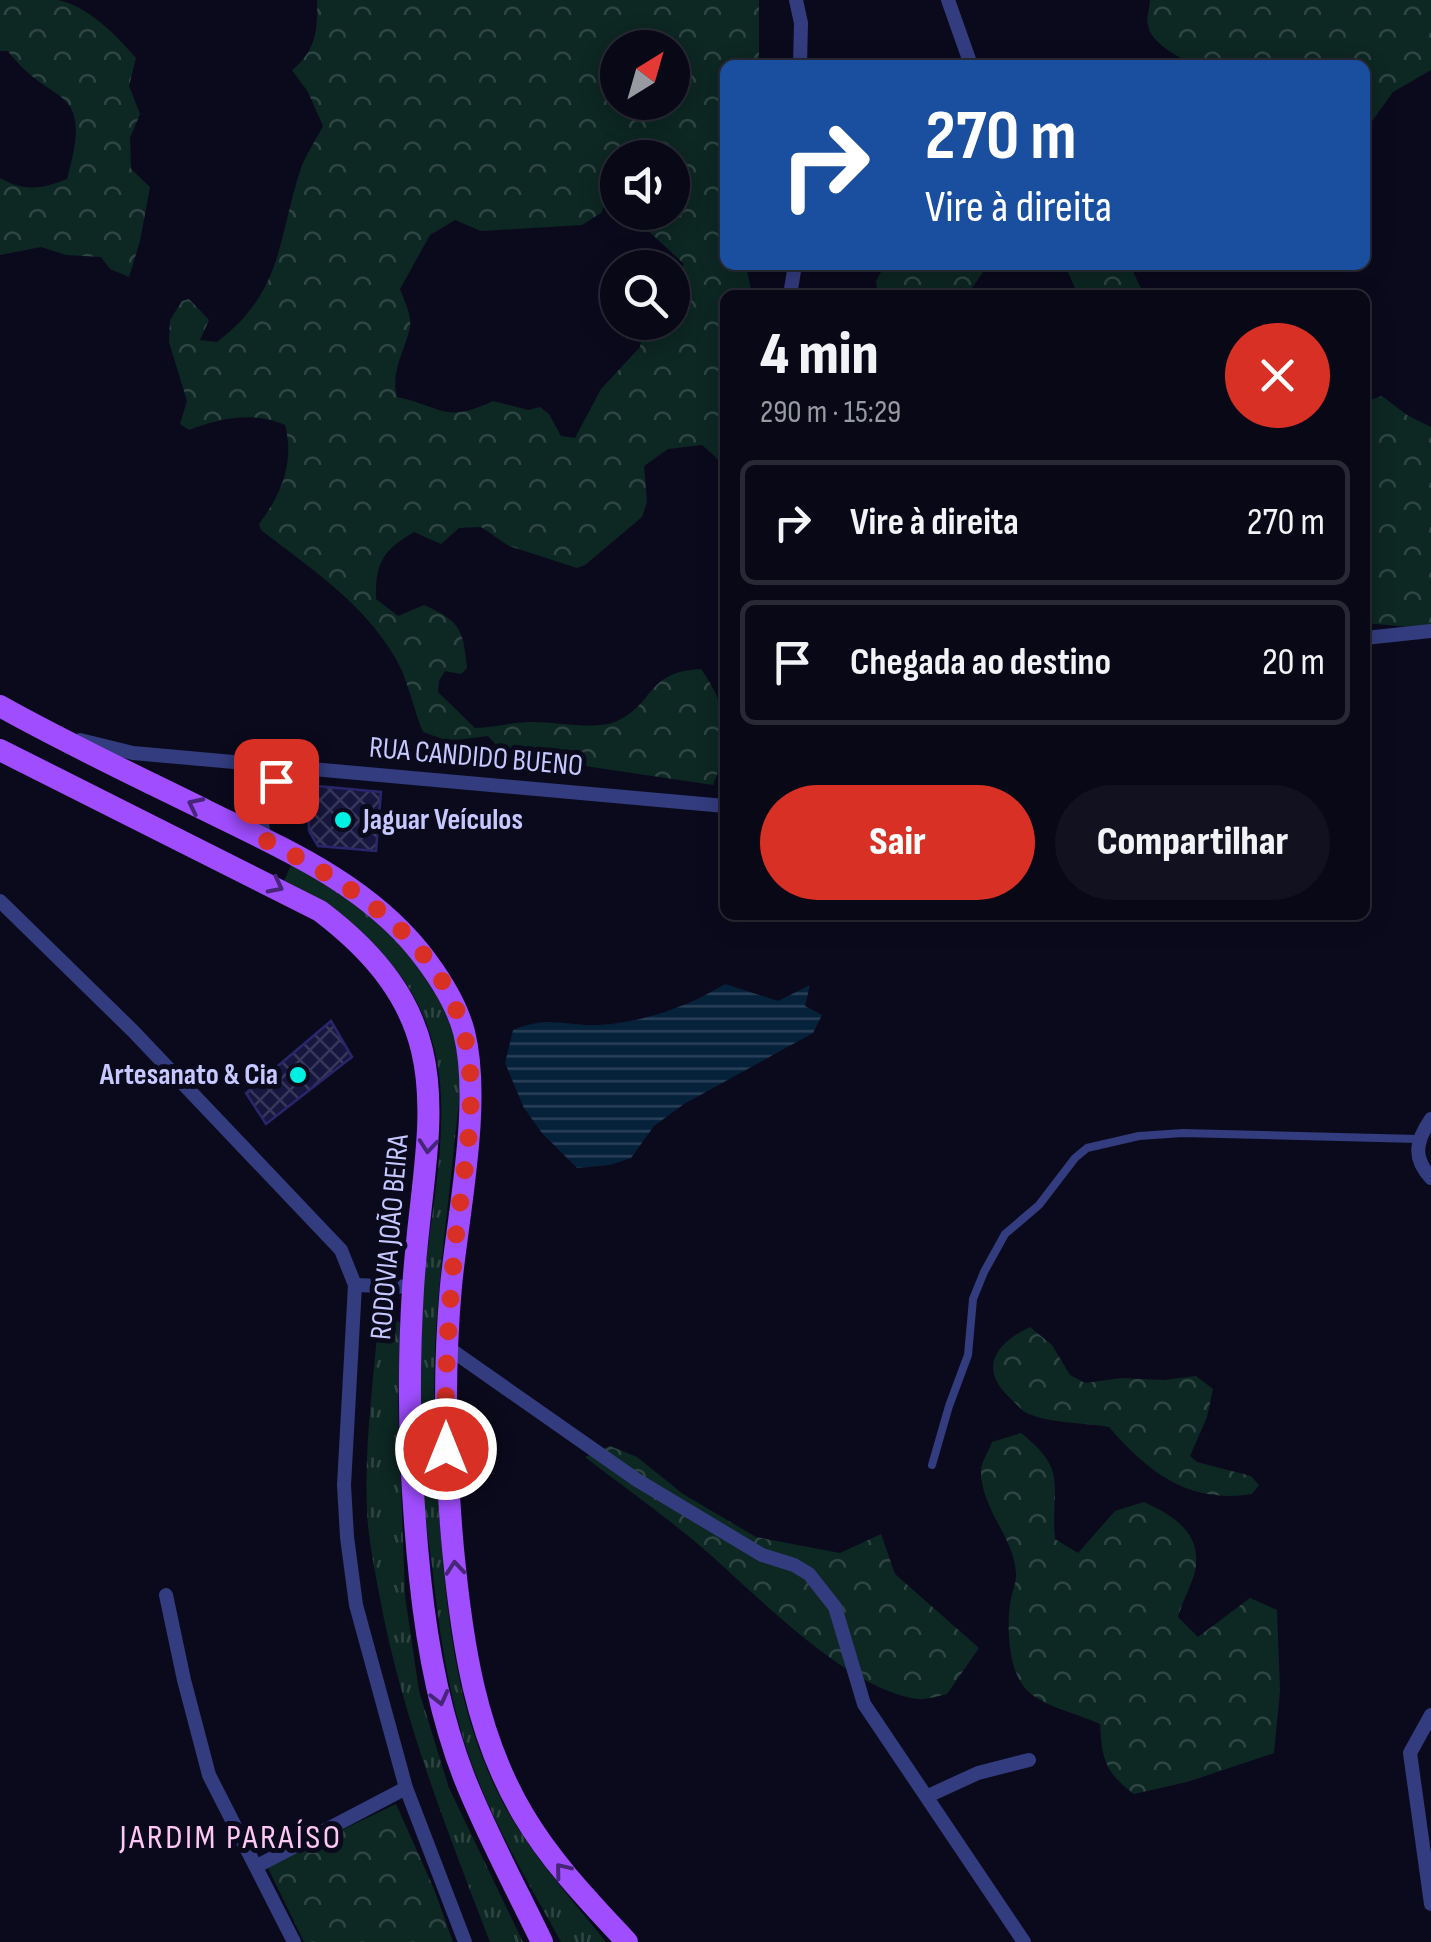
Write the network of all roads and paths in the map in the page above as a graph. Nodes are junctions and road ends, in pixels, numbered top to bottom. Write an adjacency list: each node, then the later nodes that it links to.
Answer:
1 (796, 0): 3 (street)
2 (948, 0): 4 (street)
3 (800, 60)
4 (969, 60)
5 (1431, 631): 6 (street)
6 (1370, 637)
7 (0, 706): 8 (main road)
8 (46, 732): 10 (street, RUA CANDIDO BUENO); 12 (main road, one-way to 8)
9 (0, 750): 18 (main road, RODOVIA JOÃO BEIRA, one-way to 18)
10 (304, 770): 11 (street, RUA CANDIDO BUENO); 12 (street)
11 (720, 806)
12 (265, 840): 19 (main road)
13 (0, 902): 17 (street)
14 (1431, 1120): 15 (street)
15 (1418, 1139): 16 (street); 20 (lane)
16 (1431, 1178)
17 (354, 1285): 18 (street); 24 (street)
18 (413, 1288): 30 (main road, RODOVIA JOÃO BEIRA, one-way to 30)
19 (448, 1347): 25 (street); 31 (main road, one-way to 19)
20 (932, 1464)
21 (166, 1595): 26 (street)
22 (1431, 1715): 27 (street)
23 (1029, 1760): 25 (street)
24 (406, 1788): 26 (street); 29 (street)
25 (928, 1796): 32 (street)
26 (257, 1866): 28 (street)
27 (1431, 1904)
28 (294, 1942)
29 (465, 1942)
30 (542, 1942)
31 (627, 1942)
32 (1024, 1942)

